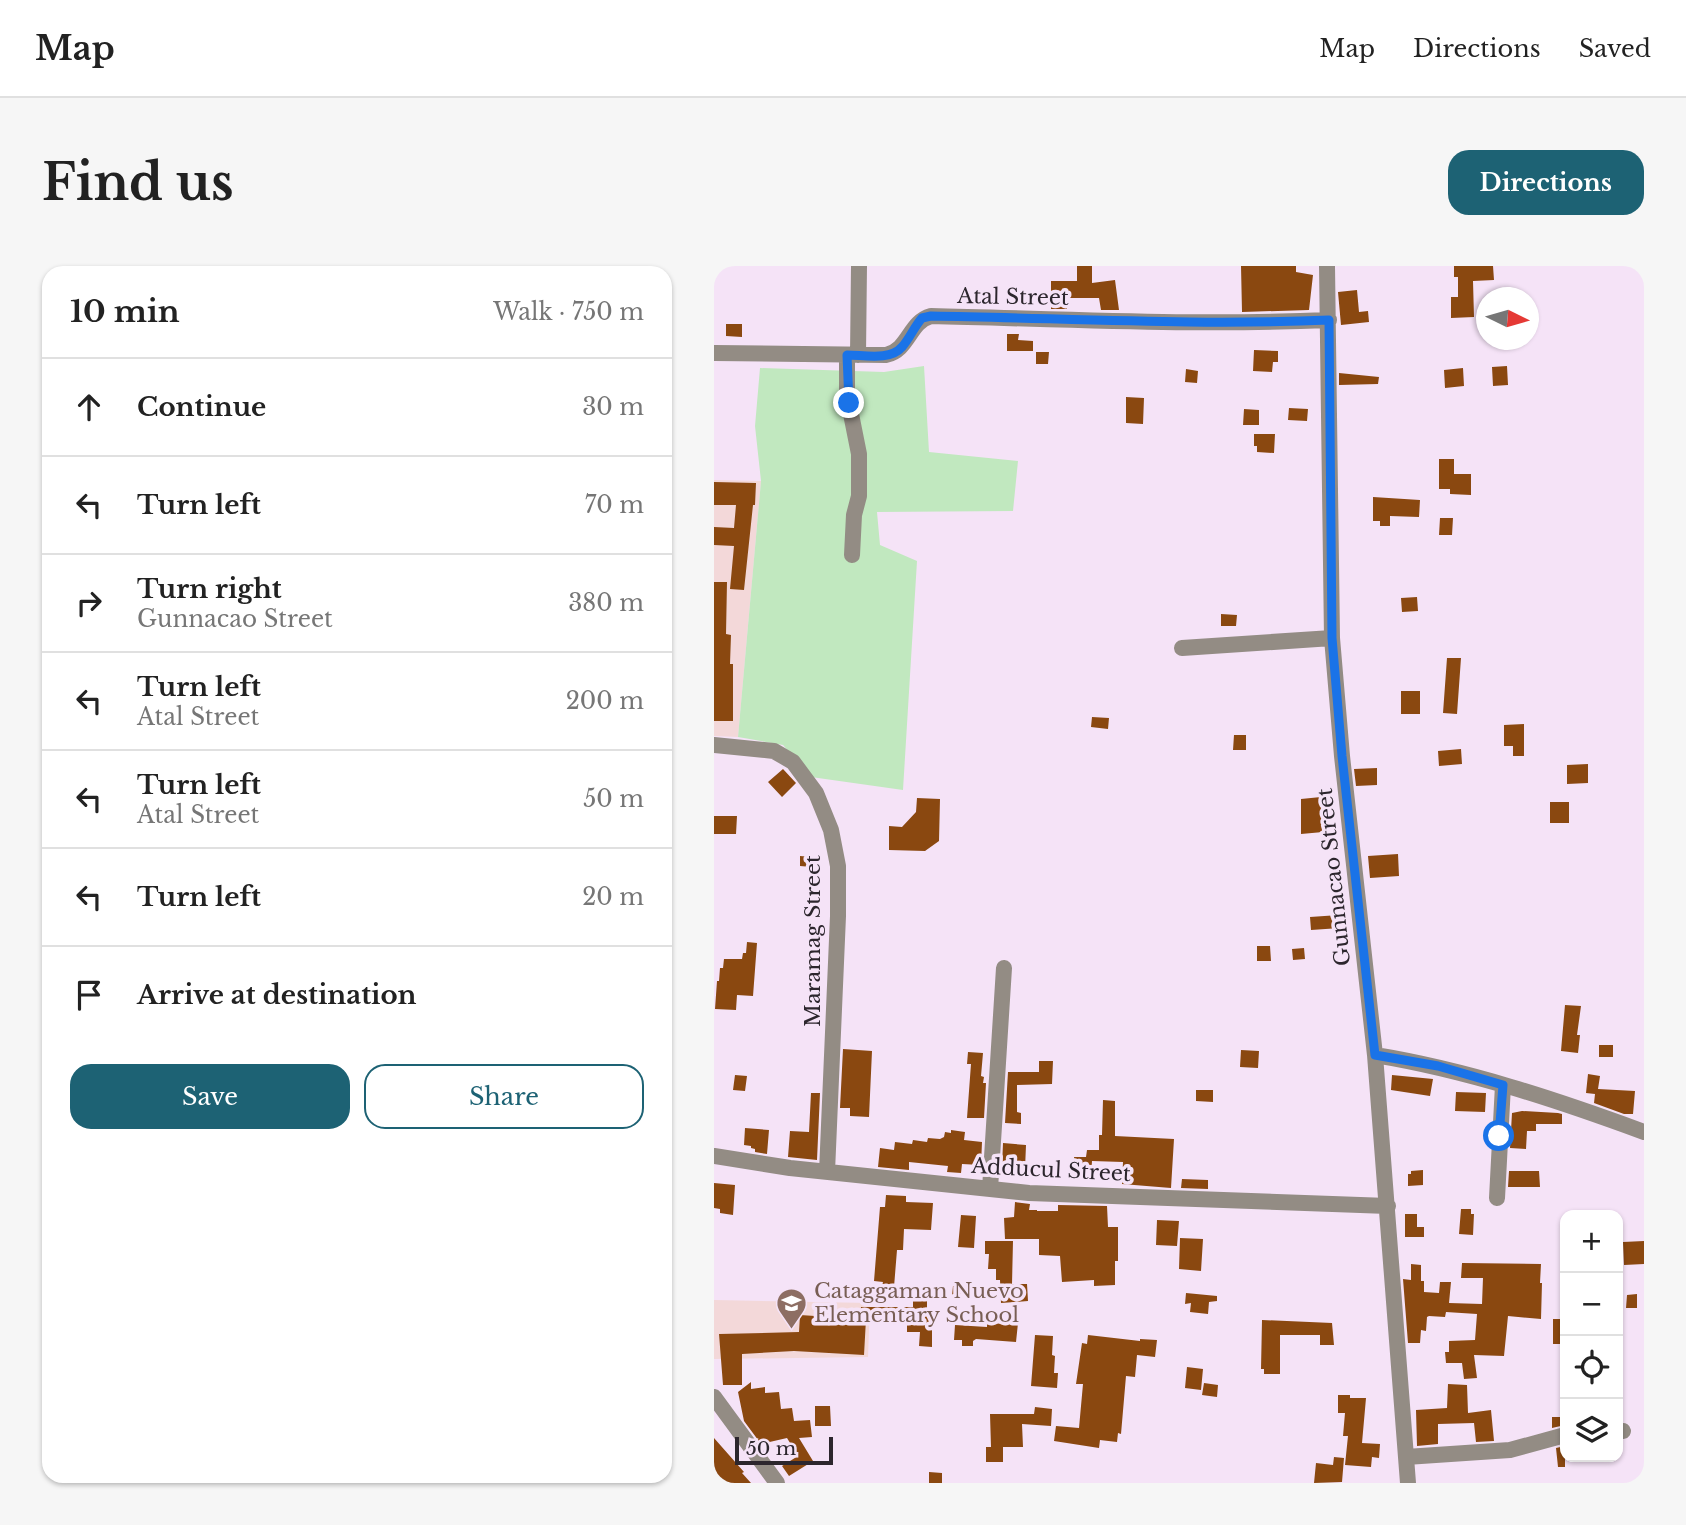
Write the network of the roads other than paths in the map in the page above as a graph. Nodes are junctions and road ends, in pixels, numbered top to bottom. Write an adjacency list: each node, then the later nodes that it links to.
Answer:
1 (859, 266): 5 (street)
2 (1327, 266): 3 (street, Gunnacao Street)
3 (1329, 320): 5 (street, Atal Street); 7 (street, Gunnacao Street)
4 (714, 353): 5 (street, Atal Street)
5 (852, 355): 6 (street)
6 (852, 555)
7 (1332, 638): 8 (street); 11 (street, Gunnacao Street)
8 (1182, 648)
9 (714, 744): 15 (street, Maramag Street)
10 (1004, 968): 16 (street)
11 (1375, 1055): 12 (street); 18 (street, Gunnacao Street)
12 (1503, 1085): 13 (street); 17 (street)
13 (1644, 1132)
14 (714, 1156): 15 (street, Adducul Street)
15 (827, 1172): 16 (street, Adducul Street)
16 (990, 1189): 18 (street, Adducul Street)
17 (1497, 1198)
18 (1388, 1206): 21 (street, Gunnacao Street)
19 (714, 1397): 22 (street)
20 (1560, 1436): 21 (street)
21 (1406, 1457): 23 (street, Gunnacao Street)
22 (777, 1483)
23 (1408, 1483)

